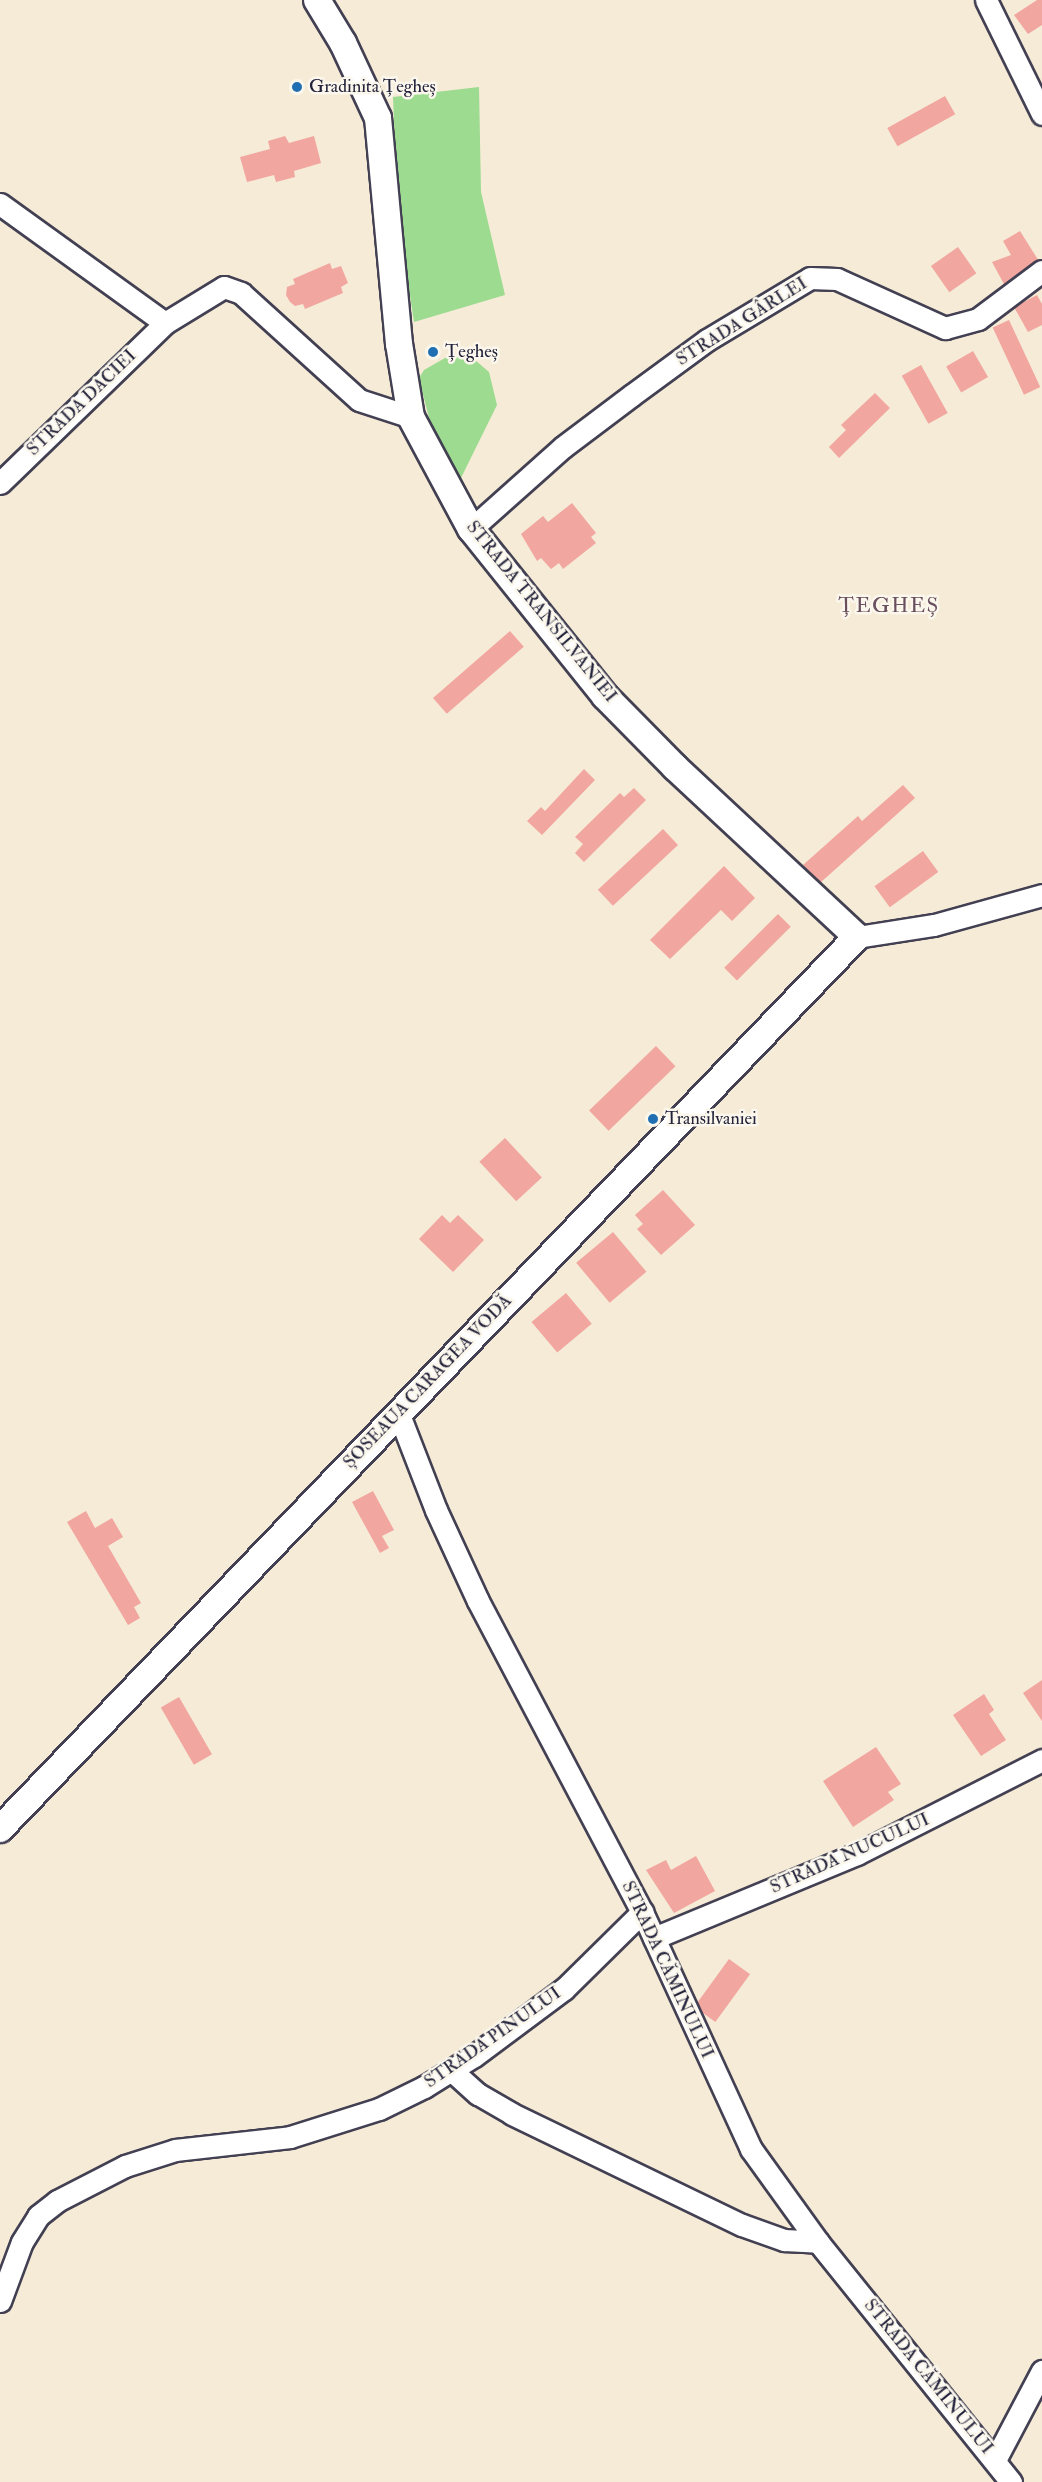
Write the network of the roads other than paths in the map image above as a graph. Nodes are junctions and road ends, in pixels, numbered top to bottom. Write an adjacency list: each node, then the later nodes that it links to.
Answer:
1 (317, 0): 7 (street, STRADA TRANSILVANIEI)
2 (986, 0): 3 (street)
3 (1042, 114)
4 (0, 204): 6 (street)
5 (1042, 271): 9 (street, STRADA GÂRLEI)
6 (165, 323): 7 (street, STRADA DACIEI); 8 (street, STRADA DACIEI)
7 (411, 417): 9 (street, STRADA TRANSILVANIEI)
8 (0, 483)
9 (471, 529): 11 (street, STRADA TRANSILVANIEI)
10 (1042, 895): 11 (street)
11 (857, 937): 12 (street, ȘOSEAUA CARAGEA VODĂ)
12 (398, 1412): 14 (street, ȘOSEAUA CARAGEA VODĂ); 15 (street, STRADA CĂMINULUI)
13 (1042, 1760): 16 (street, STRADA NUCULUI)
14 (0, 1829)
15 (642, 1912): 16 (street, STRADA CĂMINULUI); 17 (street, STRADA PINULUI)
16 (654, 1938): 18 (street, STRADA CĂMINULUI)
17 (452, 2070): 18 (street); 19 (street, STRADA PINULUI)
18 (818, 2242): 21 (street, STRADA CĂMINULUI)
19 (0, 2301)
20 (1042, 2371): 21 (street)
21 (995, 2460): 22 (street, STRADA CĂMINULUI)
22 (1011, 2482)

